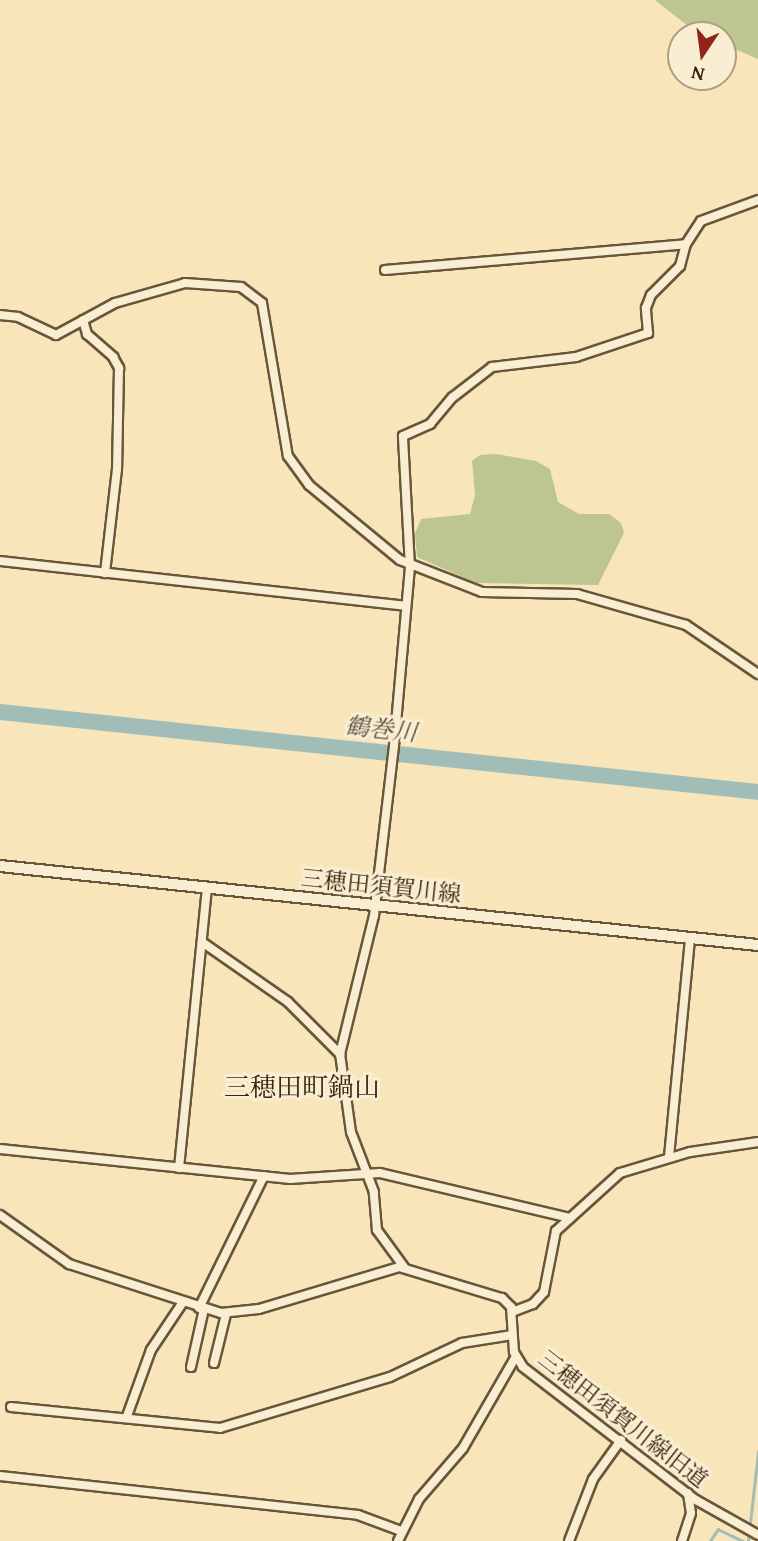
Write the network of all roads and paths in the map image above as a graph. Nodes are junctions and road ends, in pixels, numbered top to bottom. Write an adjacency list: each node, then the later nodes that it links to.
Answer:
1 (757, 202): 2 (street)
2 (687, 244): 3 (street); 7 (street)
3 (385, 270)
4 (0, 315): 5 (street)
5 (83, 320): 7 (street); 8 (street)
6 (0, 561): 8 (street)
7 (410, 567): 9 (street); 10 (street)
8 (105, 573): 9 (street)
9 (406, 607): 13 (street)
10 (758, 674)
11 (0, 866): 12 (main road, 三穂田須賀川線)
12 (207, 889): 13 (main road, 三穂田須賀川線); 15 (street)
13 (374, 908): 14 (main road, 三穂田須賀川線); 17 (street)
14 (691, 939): 16 (main road, 三穂田須賀川線); 20 (street)
15 (202, 942): 17 (street); 21 (street)
16 (758, 945)
17 (341, 1054): 22 (street)
18 (758, 1142): 20 (street)
19 (0, 1149): 21 (street)
20 (669, 1157): 25 (street)
21 (179, 1168): 23 (street)
22 (366, 1174): 23 (street); 25 (street); 26 (street)
23 (264, 1176): 28 (street)
24 (0, 1215): 27 (street)
25 (570, 1218): 29 (street)
26 (404, 1267): 29 (street); 30 (street)
27 (183, 1302): 28 (street); 36 (street)
28 (201, 1308): 30 (street); 34 (street)
29 (512, 1312): 31 (street, 三穂田須賀川線旧道)
30 (226, 1314): 33 (street)
31 (512, 1335): 32 (street, 三穂田須賀川線旧道); 36 (street)
32 (515, 1358): 37 (street, 三穂田須賀川線旧道); 40 (street)
33 (214, 1363)
34 (191, 1367)
35 (11, 1407): 36 (street)
36 (127, 1416)
37 (621, 1440): 39 (street, 三穂田須賀川線旧道); 42 (street)
38 (0, 1476): 40 (street)
39 (688, 1493): 41 (street, 三穂田須賀川線旧道); 45 (street)
40 (401, 1531): 43 (street)
41 (758, 1535)
42 (569, 1539): 44 (street)
43 (398, 1541)
44 (580, 1541)
45 (682, 1541)

